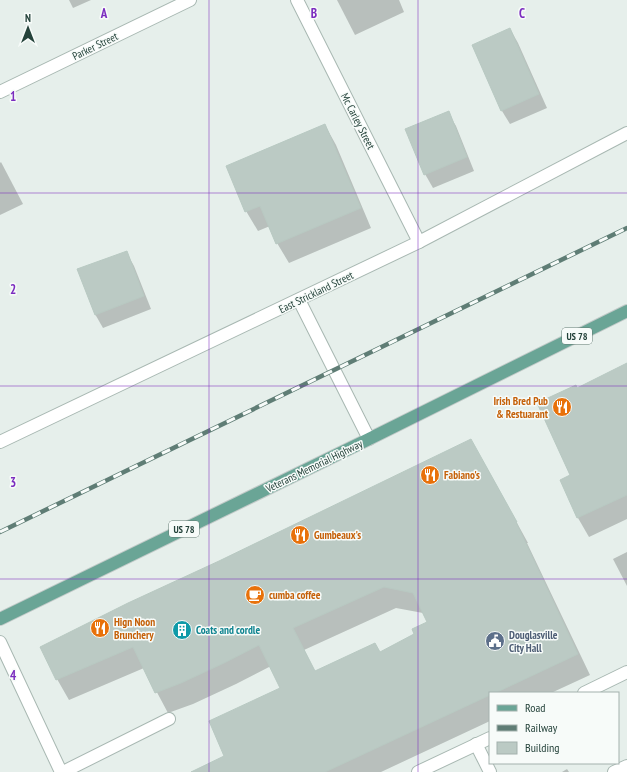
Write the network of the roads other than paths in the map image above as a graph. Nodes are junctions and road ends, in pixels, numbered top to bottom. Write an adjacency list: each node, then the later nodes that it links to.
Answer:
1 (190, 0): 3 (street, Parker Street)
2 (297, 0): 5 (street, Mc Carley Street)
3 (0, 92)
4 (627, 133): 5 (street, East Strickland Street)
5 (419, 242): 6 (street, East Strickland Street)
6 (299, 300): 8 (street); 9 (street, East Strickland Street)
7 (627, 311): 8 (main road, Veterans Memorial Highway / US 78)
8 (369, 439): 10 (main road, Veterans Memorial Highway / US 78)
9 (0, 442)
10 (0, 619)
11 (0, 642): 18 (street)
12 (627, 672): 13 (street)
13 (586, 692)
14 (169, 719): 18 (street)
15 (489, 738): 16 (street)
16 (476, 744): 19 (street); 20 (street)
17 (627, 766): 21 (street)
18 (62, 772)
19 (418, 772)
20 (490, 772)
21 (614, 772)

